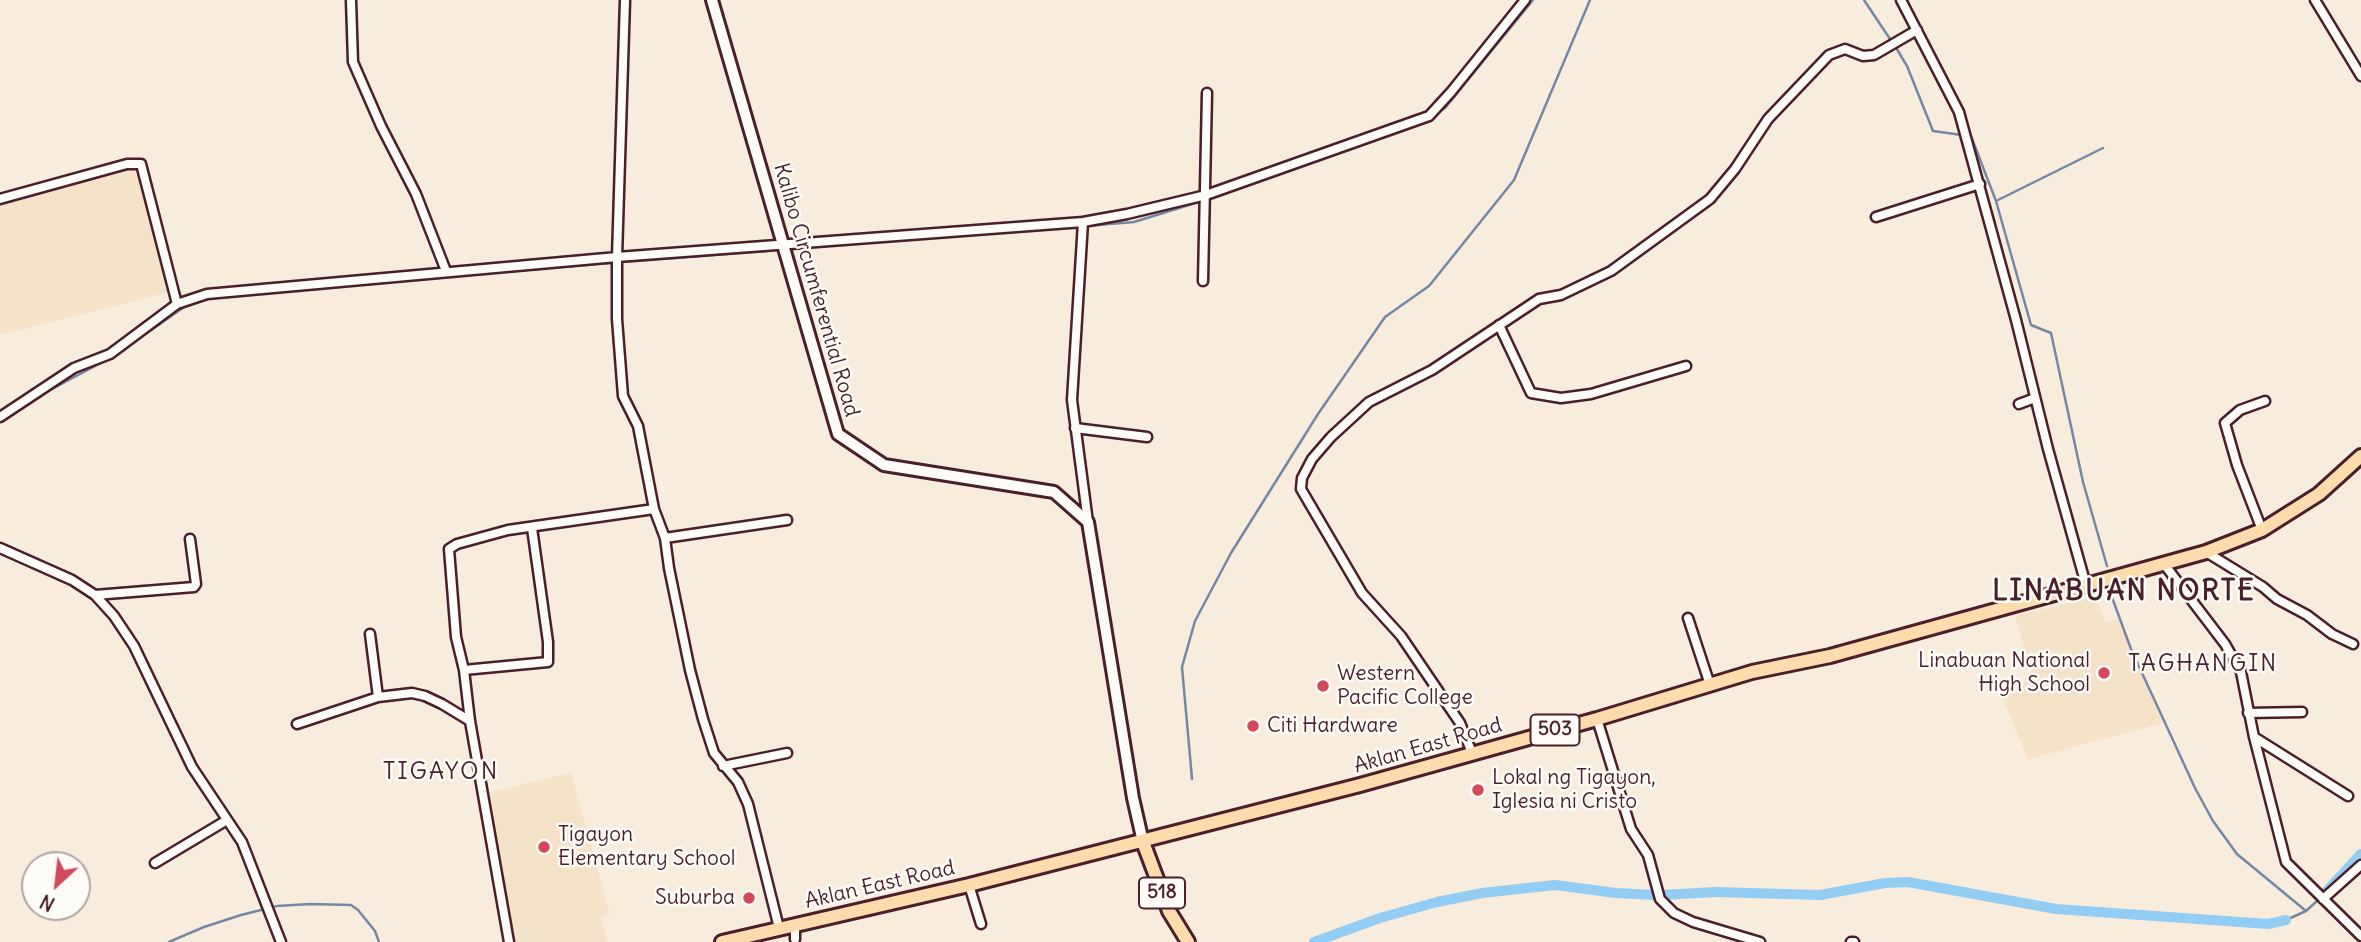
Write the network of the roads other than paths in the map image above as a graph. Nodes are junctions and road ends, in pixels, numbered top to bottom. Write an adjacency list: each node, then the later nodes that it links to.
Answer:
1 (351, 0): 17 (street)
2 (625, 0): 16 (street)
3 (712, 0): 15 (main road, Kalibo Circumferential Road)
4 (1525, 0): 11 (street)
5 (1901, 0): 7 (street)
6 (2315, 0): 8 (street)
7 (1917, 30): 10 (street); 20 (street)
8 (2361, 76)
9 (1207, 93): 11 (street)
10 (1980, 184): 13 (street); 22 (street)
11 (1206, 195): 14 (street); 18 (street)
12 (0, 198): 19 (street)
13 (1876, 217)
14 (1083, 222): 15 (street); 26 (street)
15 (782, 245): 16 (street); 31 (main road, Kalibo Circumferential Road)
16 (617, 257): 17 (street); 29 (street)
17 (446, 271): 19 (street)
18 (1203, 281)
19 (177, 304): 25 (street)
20 (1499, 325): 21 (street); 53 (street)
21 (1686, 366)
22 (2035, 398): 24 (street); 39 (street)
23 (2265, 401): 33 (street)
24 (2019, 404)
25 (0, 417)
26 (1075, 428): 27 (street); 31 (street)
27 (1147, 437)
28 (2361, 456): 33 (main road, Aklan East Road / 503)
29 (654, 509): 32 (street); 34 (street)
30 (787, 520): 34 (street)
31 (1088, 522): 58 (main road, 518)
32 (532, 528): 44 (street); 44 (street)
33 (2262, 530): 37 (main road, Aklan East Road / 503)
34 (665, 538): 55 (street)
35 (190, 539): 40 (street)
36 (0, 548): 40 (street)
37 (2206, 552): 38 (main road, Aklan East Road / 503); 43 (street)
38 (2164, 564): 39 (main road, Aklan East Road / 503); 48 (street)
39 (2086, 585): 45 (main road, Aklan East Road / 503)
40 (95, 594): 57 (street)
41 (1688, 618): 45 (street)
42 (370, 634): 46 (street)
43 (2353, 644)
44 (464, 670): 50 (street)
45 (1710, 685): 49 (main road, Aklan East Road / 503)
46 (378, 697): 50 (street); 51 (street)
47 (2302, 712): 48 (street)
48 (2248, 713): 52 (street)
49 (1597, 719): 53 (main road, Aklan East Road / 503); 72 (street)
50 (470, 721): 69 (street)
51 (297, 724)
52 (2253, 737): 56 (street); 62 (street)
53 (1472, 752): 58 (main road, Aklan East Road / 503)
54 (787, 753): 55 (street)
55 (723, 766): 65 (street)
56 (2348, 796)
57 (227, 820): 59 (street); 68 (street)
58 (1143, 842): 61 (main road, Aklan East Road / 503); 71 (main road, 518)
59 (155, 863)
60 (2361, 865): 62 (street)
61 (969, 885): 63 (main road, Aklan East Road / 503); 64 (street)
62 (2323, 899): 66 (street)
63 (795, 924): 65 (main road, Aklan East Road / 503); 67 (street)
64 (982, 924)
65 (779, 928): 70 (main road, Aklan East Road / 503)
66 (2361, 936)
67 (795, 939)
68 (281, 942)
69 (509, 942)
70 (722, 942)
71 (1188, 942)
72 (1760, 942)

